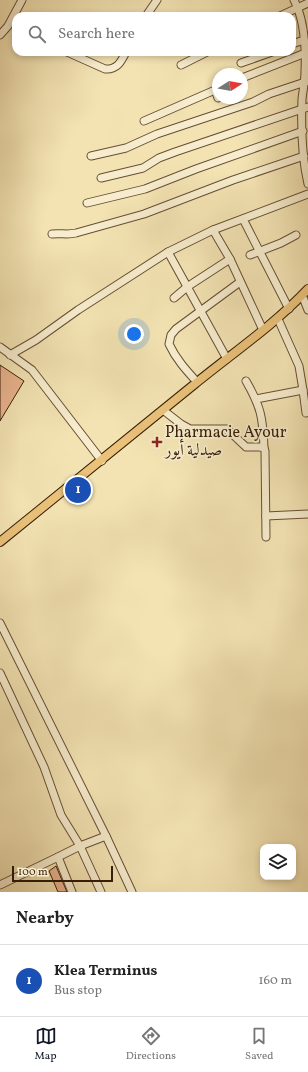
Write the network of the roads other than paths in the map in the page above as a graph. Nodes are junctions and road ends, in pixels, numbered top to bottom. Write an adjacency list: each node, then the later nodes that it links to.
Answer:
1 (22, 0): 6 (street)
2 (158, 0): 7 (street)
3 (294, 0): 5 (street)
4 (308, 3): 5 (street)
5 (298, 7): 8 (street); 12 (street)
6 (16, 12)
7 (149, 12)
8 (288, 12)
9 (12, 19): 10 (street)
10 (8, 26): 11 (street); 13 (street)
11 (12, 28)
12 (306, 29): 14 (street)
13 (0, 35)
14 (304, 40): 15 (street); 16 (street)
15 (296, 43)
16 (306, 52): 23 (street); 24 (street)
17 (76, 56): 18 (street)
18 (124, 56)
19 (199, 56): 22 (street)
20 (261, 56): 21 (street)
21 (241, 63)
22 (181, 65)
23 (248, 76)
24 (306, 82): 27 (street); 28 (street)
25 (212, 91): 29 (street)
26 (220, 104): 28 (street)
27 (305, 108): 30 (street); 33 (street)
28 (223, 111): 31 (street)
29 (144, 121)
30 (303, 131): 32 (street); 36 (street)
31 (91, 156)
32 (304, 156): 34 (street); 39 (street)
33 (101, 178)
34 (308, 184)
35 (308, 194): 37 (street)
36 (87, 203)
37 (243, 219): 38 (street); 41 (street)
38 (212, 230): 42 (street); 44 (street)
39 (52, 234)
40 (296, 235): 41 (street)
41 (259, 251): 43 (street); 49 (street)
42 (168, 252): 46 (street); 55 (street)
43 (250, 255)
44 (230, 259): 45 (street); 46 (street)
45 (240, 282): 50 (street); 53 (street)
46 (187, 287): 48 (street); 50 (street)
47 (305, 292): 49 (main road); 51 (street)
48 (174, 298)
49 (289, 309): 52 (main road)
50 (201, 310): 56 (street); 58 (street)
51 (308, 310)
52 (278, 319): 53 (main road); 59 (street)
53 (263, 330): 56 (main road)
54 (0, 347): 55 (street)
55 (10, 355): 64 (street)
56 (227, 359): 58 (main road)
57 (246, 381): 60 (street)
58 (197, 382): 61 (main road)
59 (304, 390): 60 (street); 62 (street)
60 (256, 399): 63 (street)
61 (163, 410): 63 (street); 64 (main road)
62 (306, 413)
63 (264, 448): 66 (street)
64 (102, 461): 68 (main road)
65 (308, 514): 66 (street)
66 (266, 516): 67 (street)
67 (266, 537)
68 (0, 542)
69 (0, 623): 71 (street)
70 (0, 673): 72 (street)
71 (106, 836): 72 (street); 77 (street)
72 (80, 846): 73 (street); 76 (street)
73 (58, 857): 74 (street); 75 (street)
74 (0, 885)
75 (72, 892)
76 (101, 892)
77 (132, 892)

